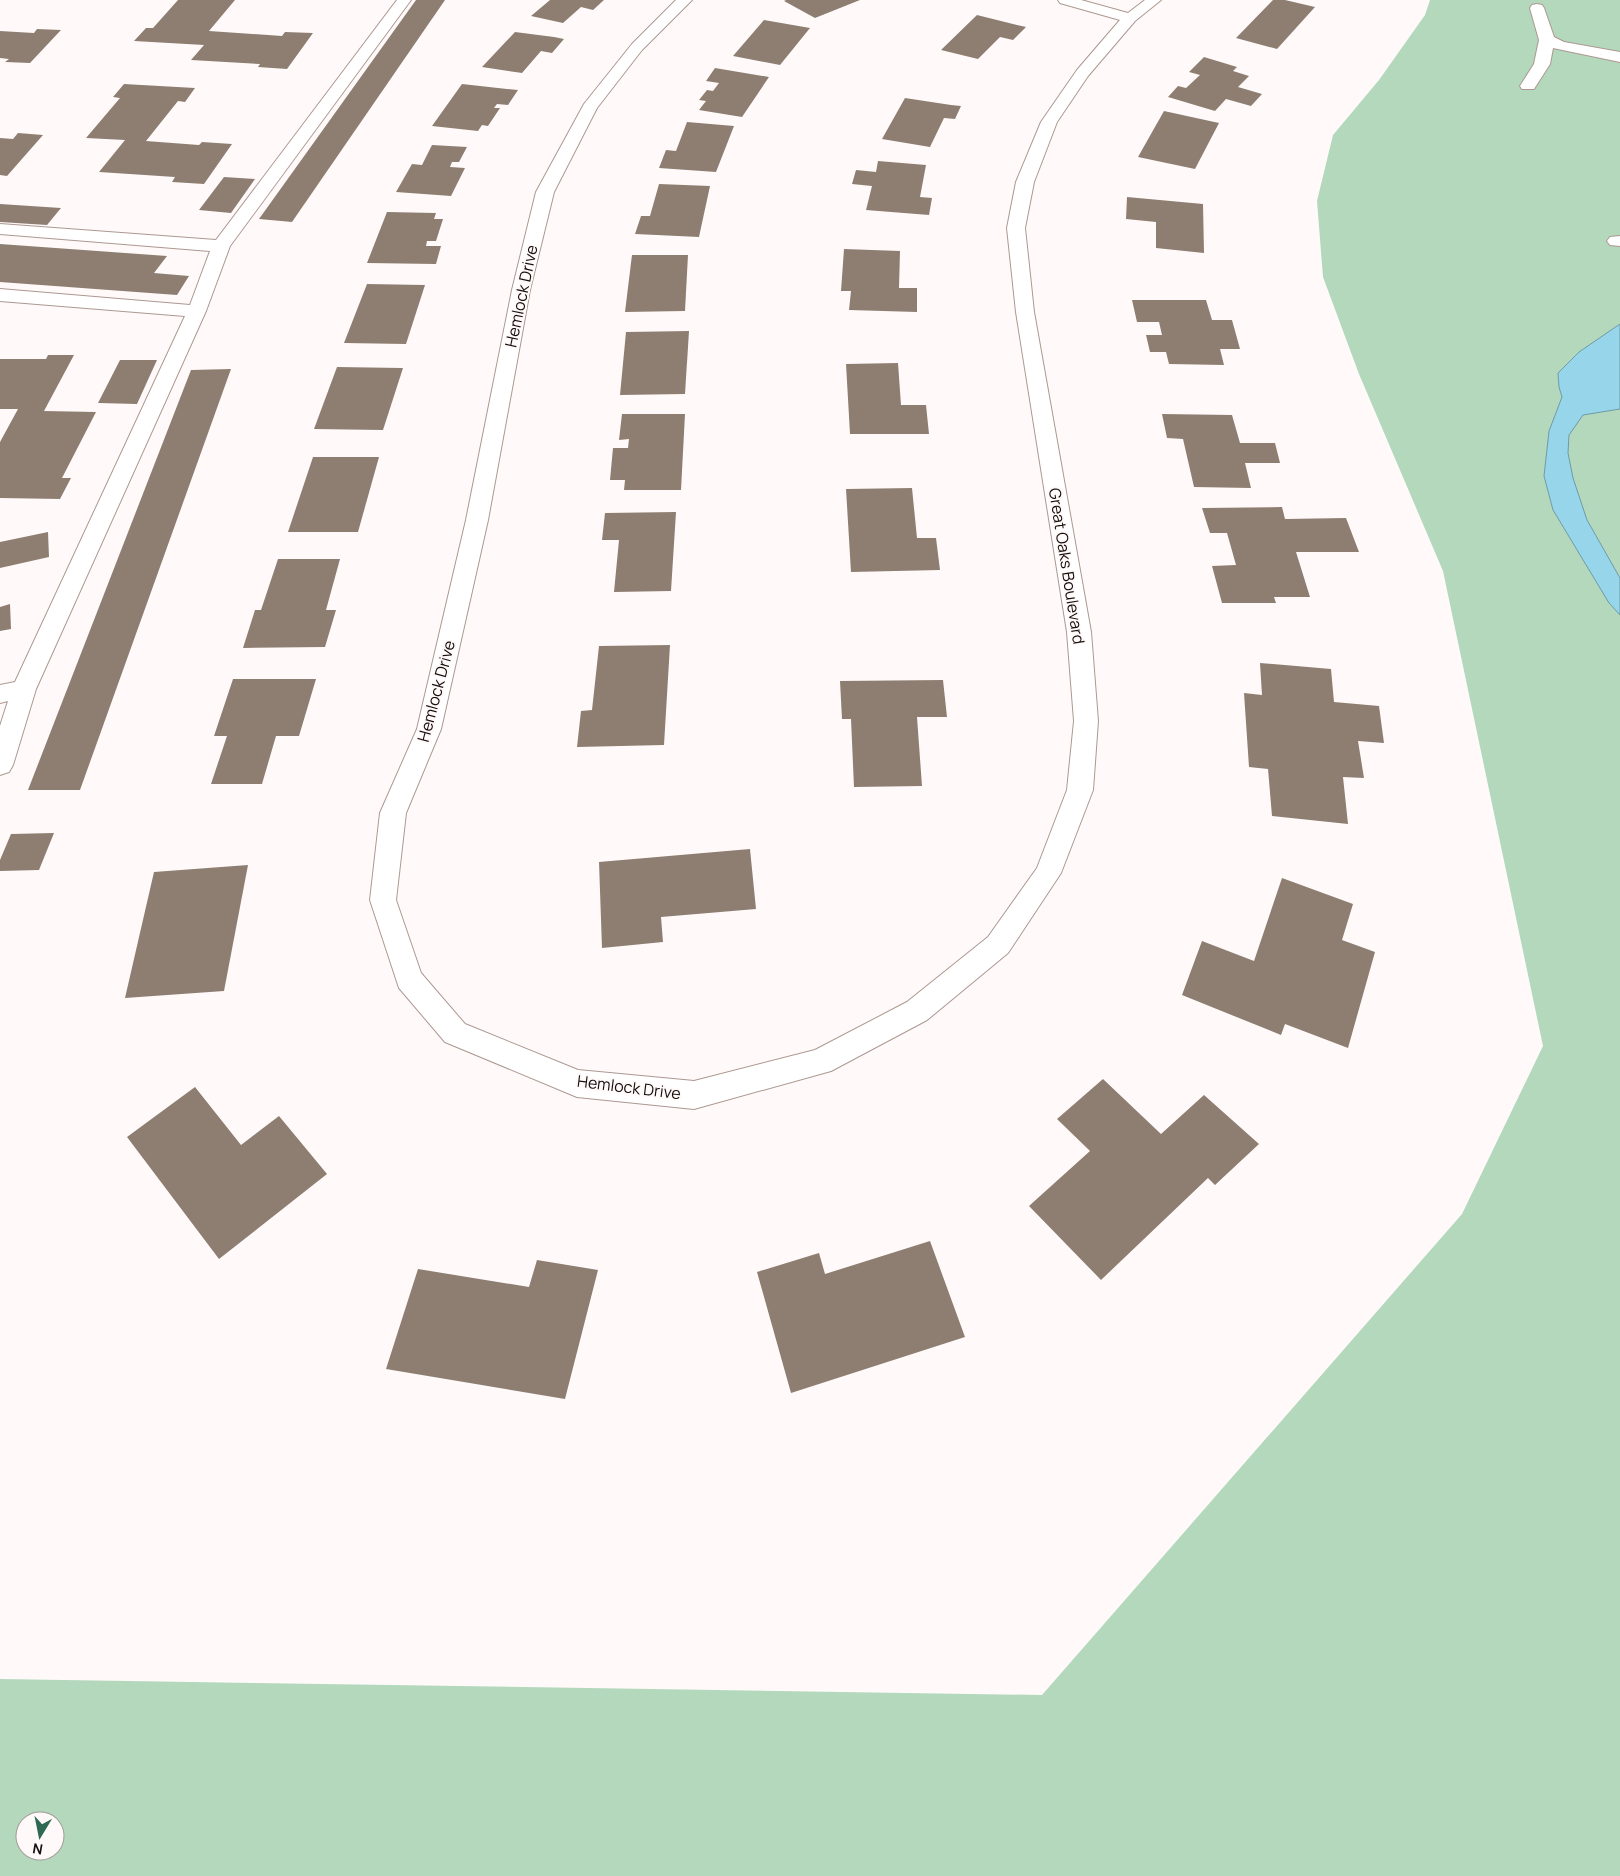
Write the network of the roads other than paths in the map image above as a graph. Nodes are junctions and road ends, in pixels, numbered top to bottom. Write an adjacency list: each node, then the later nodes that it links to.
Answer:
1 (404, 0): 11 (street)
2 (685, 0): 17 (street, Hemlock Drive)
3 (1064, 0): 6 (street)
4 (1154, 0): 6 (street, Great Oaks Boulevard)
5 (1537, 8): 7 (street)
6 (1130, 18): 17 (street, Great Oaks Boulevard)
7 (1547, 40): 8 (street); 9 (street)
8 (1620, 57)
9 (1528, 86)
10 (0, 229): 11 (street)
11 (221, 246): 13 (street)
12 (0, 295): 13 (street)
13 (196, 311): 14 (street)
14 (24, 689): 15 (street); 16 (street)
15 (0, 694)
16 (0, 765)
17 (821, 1062)

